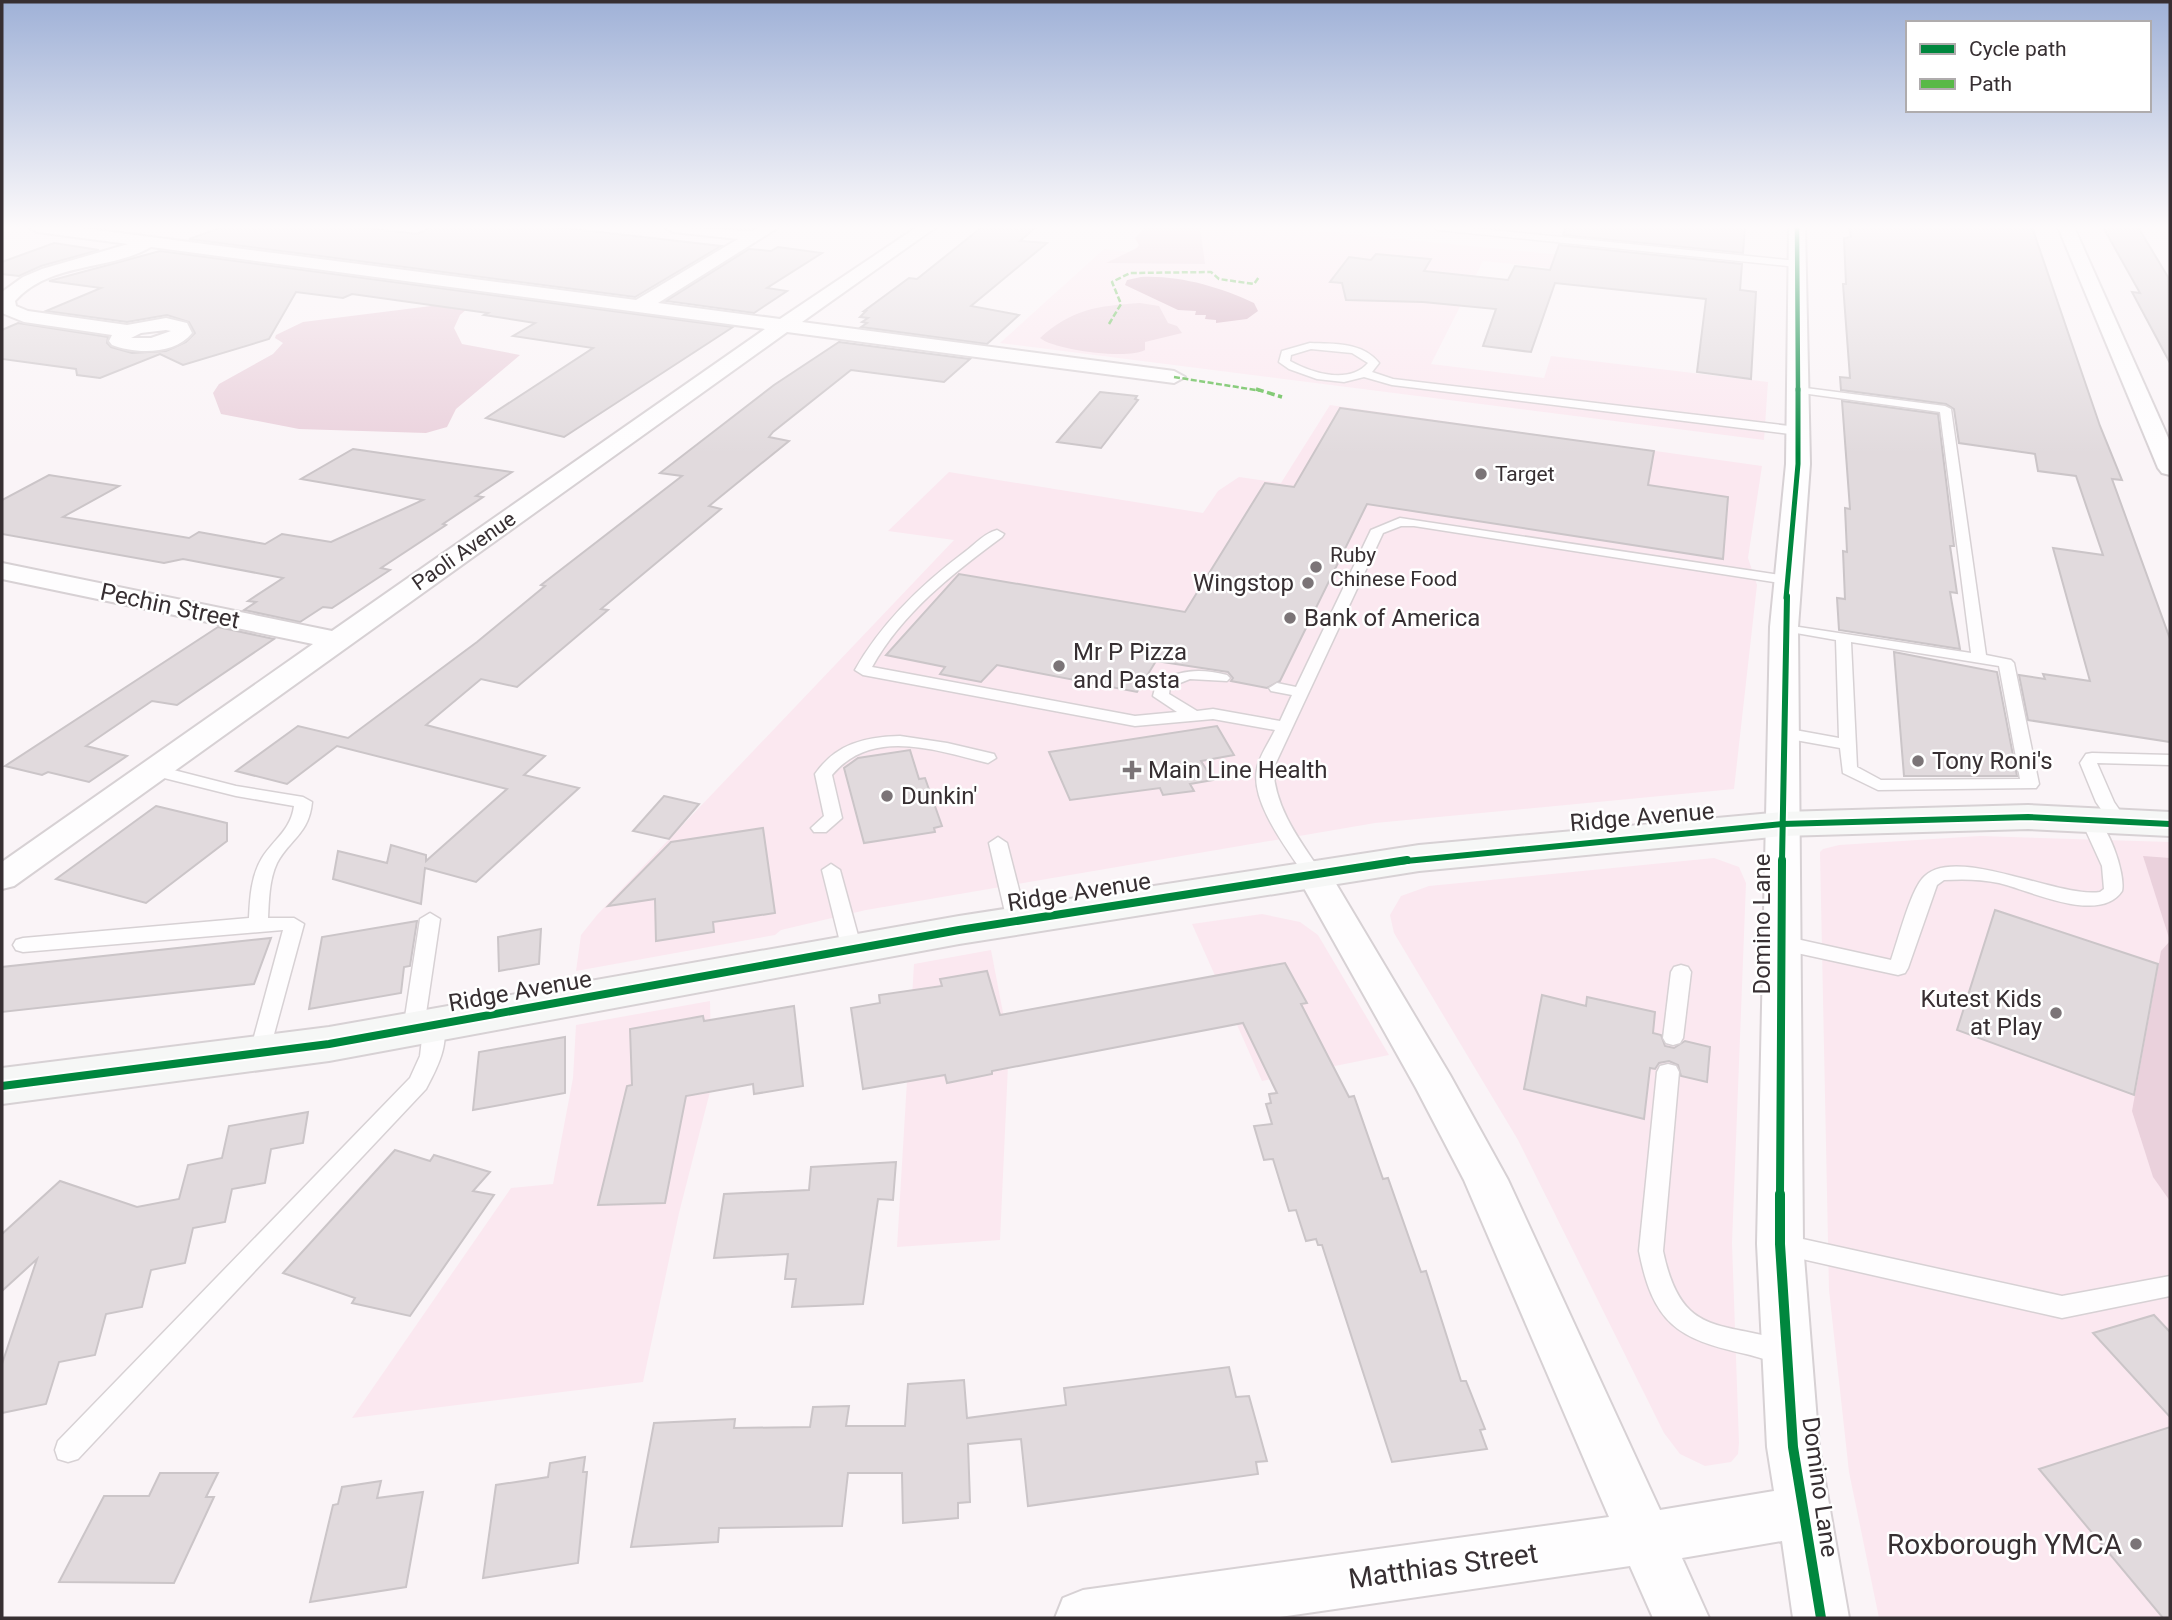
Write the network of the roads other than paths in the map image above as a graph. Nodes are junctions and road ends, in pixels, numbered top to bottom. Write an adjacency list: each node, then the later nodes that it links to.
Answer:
1 (6, 303): 9 (street)
2 (614, 303): 7 (street)
3 (646, 303): 7 (street)
4 (819, 303): 8 (street, Paoli Avenue)
5 (1797, 303): 12 (street, Domino Lane)
6 (2099, 303): 14 (street)
7 (640, 306): 8 (street)
8 (785, 326): 11 (street); 20 (street, Paoli Avenue)
9 (128, 331)
10 (1364, 373): 10 (lane); 13 (lane)
11 (1174, 377)
12 (1798, 390): 13 (street, Domino Lane); 21 (lane)
13 (1798, 431): 17 (street, Domino Lane)
14 (2170, 468)
15 (998, 534): 25 (lane)
16 (2, 571): 20 (street, Pechin Street)
17 (1786, 580): 18 (street, Domino Lane); 24 (lane)
18 (1784, 627): 19 (lane); 27 (street, Domino Lane)
19 (1843, 636): 21 (lane); 28 (lane)
20 (337, 641): 31 (street, Paoli Avenue)
21 (1979, 659): 28 (lane)
22 (1222, 678): 25 (lane)
23 (1277, 688): 24 (lane)
24 (1300, 692): 26 (lane)
25 (1193, 715): 26 (lane)
26 (1283, 726): 38 (lane)
27 (1784, 733): 28 (lane); 33 (street, Domino Lane)
28 (1848, 745)
29 (988, 758): 35 (lane)
30 (2170, 760): 32 (lane)
31 (154, 770): 39 (street, Paoli Avenue); 42 (lane)
32 (2104, 820): 33 (main road, Ridge Avenue); 34 (main road, Ridge Avenue); 43 (lane)
33 (1782, 824): 38 (main road, Ridge Avenue); 43 (street, Domino Lane)
34 (2170, 824)
35 (820, 828)
36 (998, 844): 41 (lane)
37 (831, 870): 45 (lane)
38 (1312, 872): 41 (main road, Ridge Avenue); 57 (street)
39 (2, 878)
40 (430, 919): 47 (lane)
41 (1017, 921): 45 (main road, Ridge Avenue)
42 (258, 924): 44 (lane); 49 (lane)
43 (1783, 943): 52 (street, Domino Lane)
44 (23, 945)
45 (852, 950): 47 (main road, Ridge Avenue)
46 (1681, 972): 48 (lane)
47 (424, 1028): 49 (main road, Ridge Avenue); 55 (lane)
48 (1673, 1038)
49 (260, 1055): 51 (main road, Ridge Avenue)
50 (1668, 1072): 54 (lane)
51 (2, 1086)
52 (1780, 1244): 53 (lane); 54 (street, Domino Lane)
53 (2170, 1286)
54 (1785, 1352): 56 (street, Domino Lane)
55 (68, 1450)
56 (1803, 1512): 57 (street, Matthias Street); 60 (street, Domino Lane)
57 (1645, 1538): 58 (street, Matthias Street); 59 (street)
58 (1083, 1618)
59 (1681, 1618)
60 (1821, 1618)

